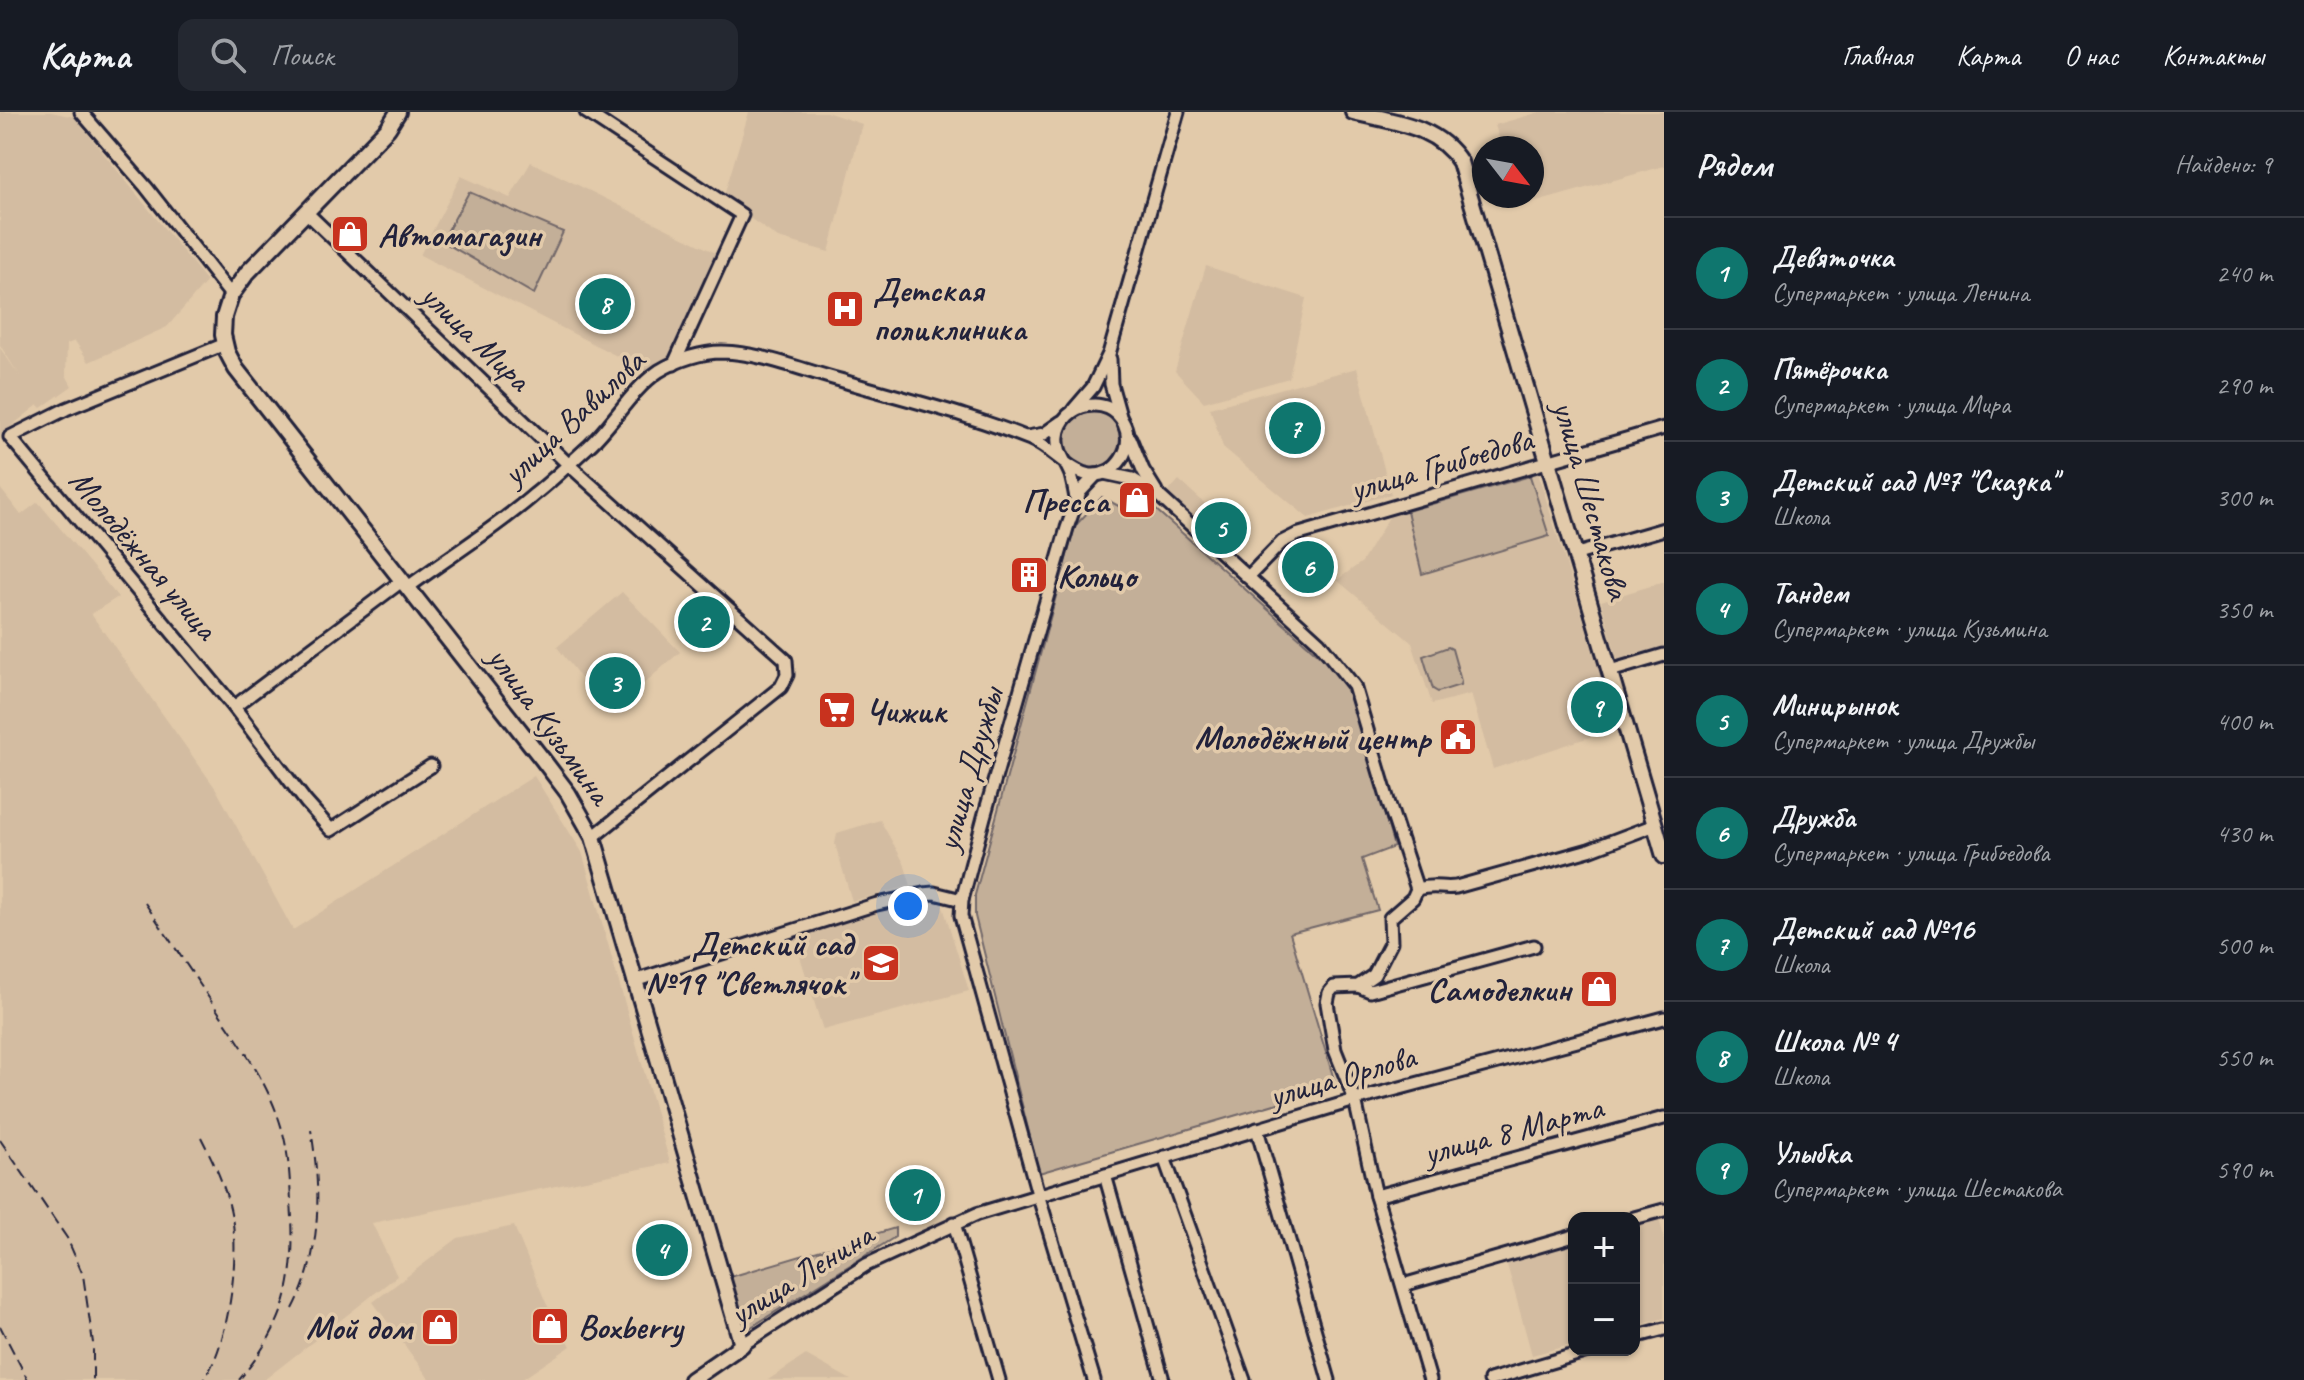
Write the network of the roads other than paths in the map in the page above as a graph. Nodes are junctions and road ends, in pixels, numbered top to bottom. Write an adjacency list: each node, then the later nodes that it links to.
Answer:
1 (81, 112): 7 (street)
2 (398, 112): 6 (main road)
3 (586, 112): 10 (street)
4 (1178, 112): 9 (street)
5 (1353, 112): 17 (main road, улица Шестакова)
6 (307, 213): 7 (main road); 18 (street, улица Мира)
7 (231, 295): 8 (main road)
8 (225, 344): 25 (main road, улица Кузьмина); 28 (street, Молодёжная улица)
9 (1109, 354): 11 (street); 12 (street)
10 (674, 364): 15 (street, улица Вавилова); 18 (street, улица Вавилова)
11 (1068, 415): 12 (street); 15 (street); 16 (street)
12 (1121, 418): 14 (street)
13 (1664, 428): 17 (street, улица Грибоедова)
14 (1127, 433): 19 (street); 20 (street)
15 (1026, 437): 16 (street, улица Вавилова)
16 (1063, 459): 19 (street); 21 (street)
17 (1550, 462): 23 (main road, улица Шестакова); 24 (street, улица Грибоедова)
18 (568, 464): 25 (street, улица Вавилова); 31 (street, улица Мира)
19 (1100, 474): 20 (street); 21 (street)
20 (1158, 495): 24 (street)
21 (1076, 499): 34 (street, улица Дружбы)
22 (1664, 529): 23 (street)
23 (1577, 554): 27 (main road, улица Шестакова)
24 (1248, 577): 33 (street)
25 (406, 584): 28 (street, улица Вавилова); 31 (main road, улица Кузьмина)
26 (1664, 655): 27 (street)
27 (1610, 671): 30 (main road, улица Шестакова)
28 (234, 707): 29 (street)
29 (431, 766)
30 (1655, 825): 32 (main road, улица Шестакова); 33 (street)
31 (593, 837): 36 (main road, улица Кузьмина)
32 (1664, 856)
33 (1417, 889): 37 (street)
34 (962, 900): 36 (street); 44 (street, улица Дружбы)
35 (1534, 946): 37 (street)
36 (634, 981): 53 (main road, улица Кузьмина)
37 (1358, 986): 39 (street)
38 (1664, 1018): 39 (street, улица Орлова)
39 (1355, 1100): 41 (street, улица Орлова); 45 (street)
40 (1664, 1118): 45 (street, улица 8 Марта)
41 (1257, 1129): 42 (street, улица Орлова); 60 (street)
42 (1164, 1157): 43 (street, улица Орлова); 59 (street)
43 (1105, 1175): 44 (street, улица Орлова); 58 (street)
44 (1038, 1194): 48 (street, улица Ленина); 57 (street, улица Дружбы)
45 (1376, 1196): 50 (street)
46 (1664, 1210): 47 (street)
47 (1640, 1216)
48 (954, 1223): 53 (street, улица Ленина); 56 (street)
49 (1568, 1238): 50 (street)
50 (1403, 1285): 61 (street)
51 (1664, 1329): 52 (street)
52 (1640, 1335)
53 (742, 1345): 55 (main road, улица Ленина)
54 (1571, 1356): 62 (street)
55 (691, 1380)
56 (999, 1380)
57 (1094, 1380)
58 (1163, 1380)
59 (1244, 1380)
60 (1329, 1380)
61 (1430, 1380)
62 (1490, 1380)

